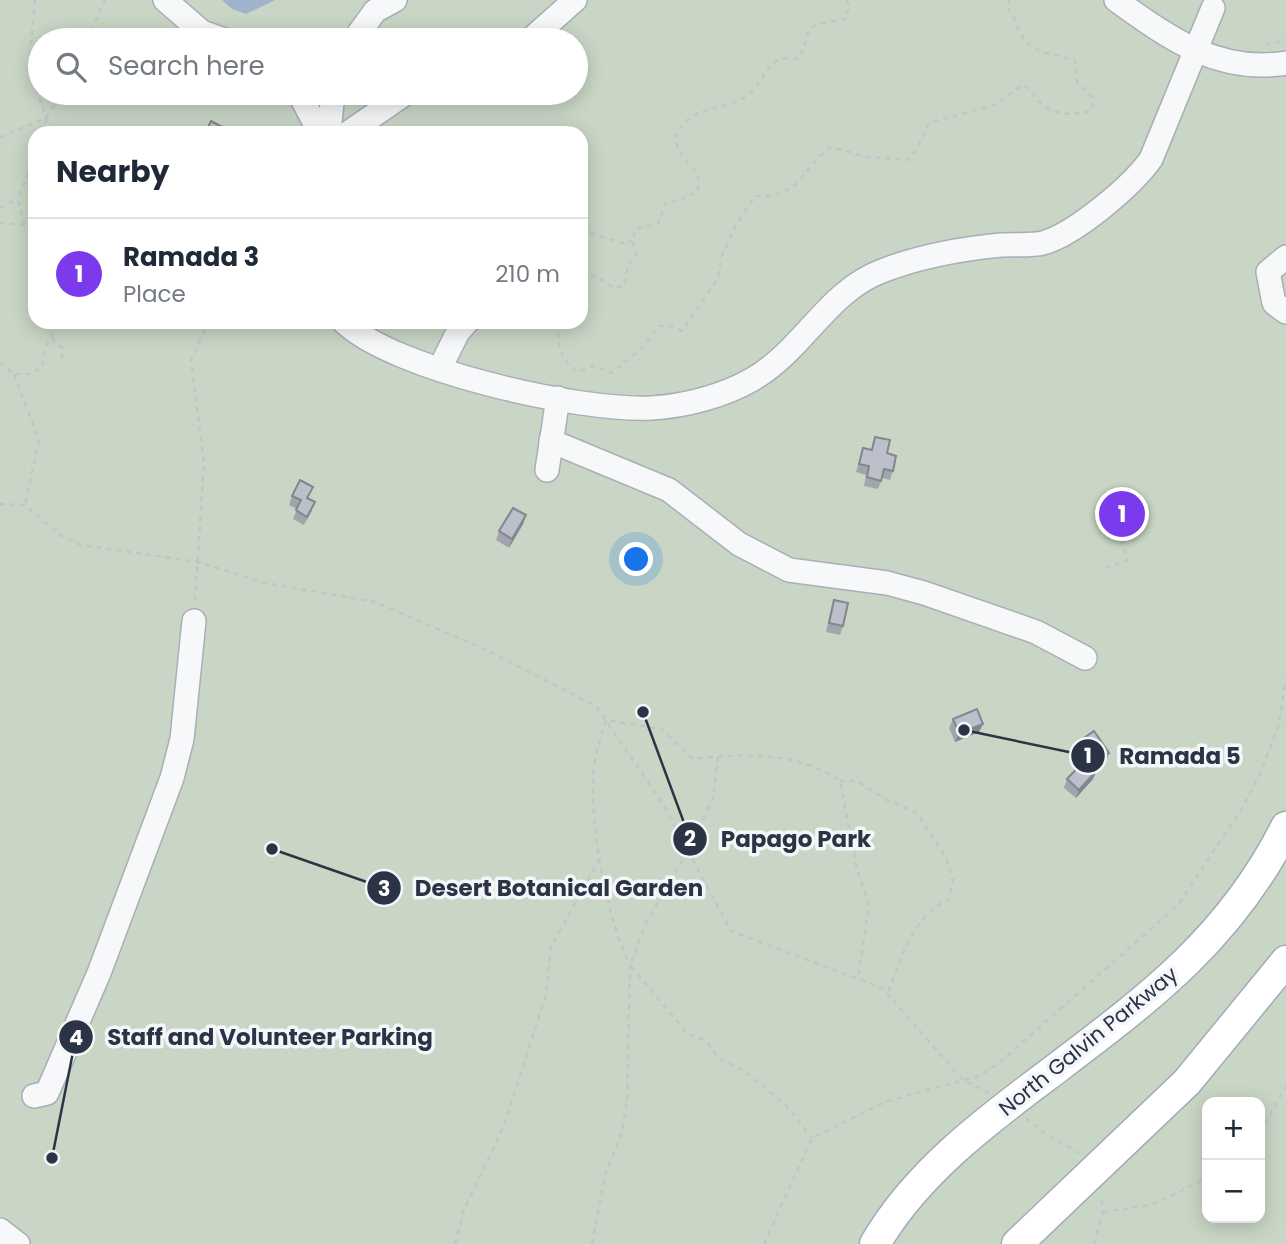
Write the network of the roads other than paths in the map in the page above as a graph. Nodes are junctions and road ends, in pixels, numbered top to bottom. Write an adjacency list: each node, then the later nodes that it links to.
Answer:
1 (165, 0): 6 (lane)
2 (395, 0): 7 (lane)
3 (575, 0): 8 (lane)
4 (1116, 0): 9 (lane)
5 (1213, 8): 9 (lane)
6 (197, 28)
7 (363, 28)
8 (545, 28)
9 (1195, 50): 10 (lane); 22 (lane)
10 (1286, 63)
11 (305, 105): 14 (lane)
12 (332, 105): 15 (lane)
13 (389, 105): 16 (lane)
14 (316, 126)
15 (330, 126)
16 (358, 126)
17 (1286, 257): 18 (lane)
18 (1286, 312)
19 (355, 329): 21 (lane)
20 (461, 329): 21 (lane)
21 (440, 368): 22 (lane)
22 (558, 398): 23 (lane)
23 (551, 441): 24 (lane); 26 (lane)
24 (547, 470)
25 (194, 621): 29 (lane)
26 (1084, 657)
27 (1286, 827): 32 (main road, North Galvin Parkway)
28 (1286, 961): 33 (main road)
29 (34, 1096)
30 (0, 1230): 31 (lane)
31 (18, 1244)
32 (875, 1244)
33 (1017, 1244)

